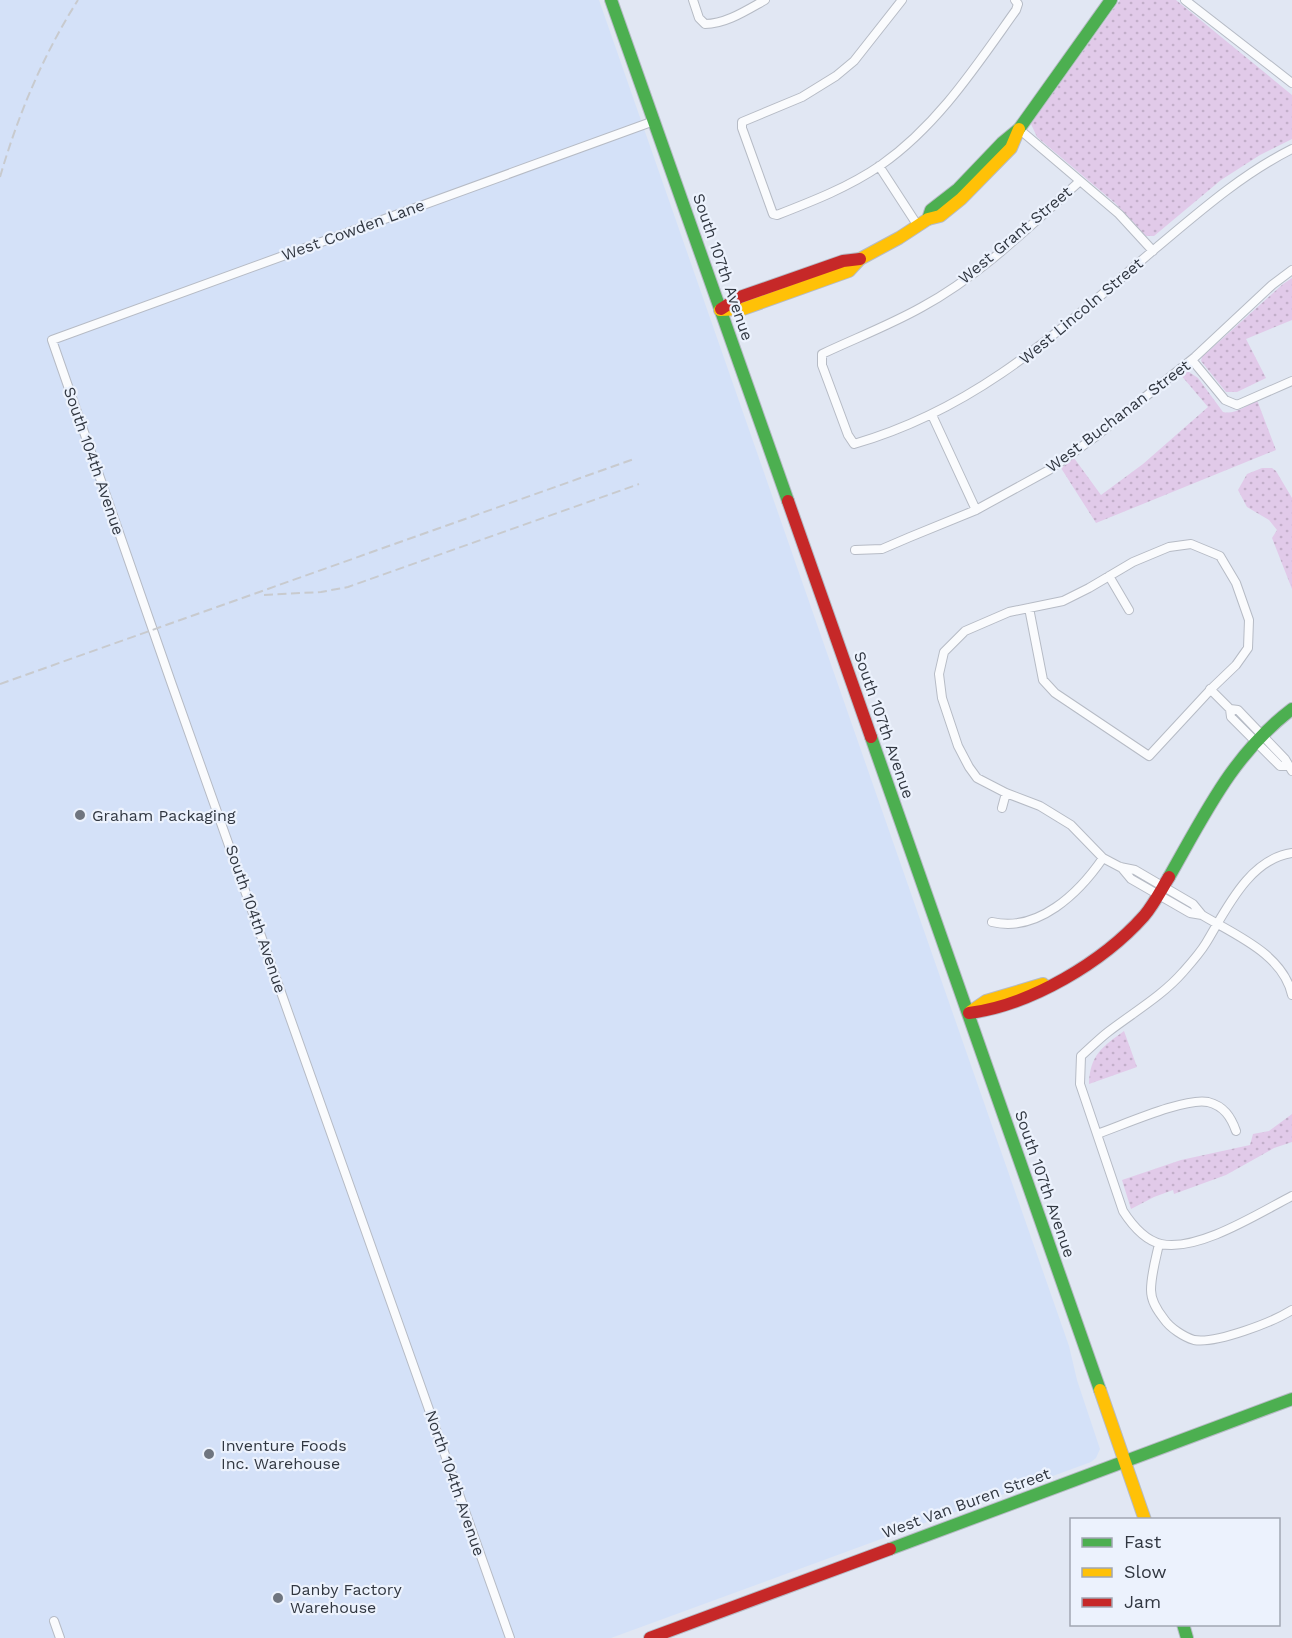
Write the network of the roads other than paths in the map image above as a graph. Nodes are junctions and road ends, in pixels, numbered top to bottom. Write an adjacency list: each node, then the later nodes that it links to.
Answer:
1 (611, 0): 9 (main road, South 107th Avenue)
2 (693, 0): 3 (street)
3 (765, 0)
4 (902, 0): 12 (street)
5 (1111, 0): 10 (main road)
6 (1185, 0): 8 (street)
7 (1016, 2): 12 (street)
8 (1292, 83)
9 (654, 121): 17 (main road, South 107th Avenue); 18 (street, West Cowden Lane)
10 (1019, 129): 13 (street); 14 (main road)
11 (1292, 149): 15 (street, West Lincoln Street)
12 (879, 166): 14 (street)
13 (1080, 181): 15 (street); 22 (street, West Grant Street)
14 (923, 223): 17 (main road)
15 (1153, 251): 21 (street, West Lincoln Street)
16 (1292, 270): 19 (street, West Buchanan Street)
17 (720, 310): 40 (main road, South 107th Avenue)
18 (52, 340): 46 (street, South 104th Avenue)
19 (1192, 360): 20 (street); 23 (street, West Buchanan Street)
20 (1292, 381)
21 (932, 415): 22 (street, West Lincoln Street); 23 (street)
22 (854, 444)
23 (976, 510): 24 (street, West Buchanan Street)
24 (855, 550)
25 (1109, 576): 26 (street); 27 (street); 28 (street)
26 (1029, 608): 28 (street); 32 (street)
27 (1129, 610)
28 (1210, 690): 30 (street)
29 (1292, 709): 30 (main road)
30 (1258, 737): 31 (street); 36 (main road)
31 (1290, 769)
32 (1006, 793): 33 (street); 35 (street)
33 (1002, 808)
34 (1292, 853): 38 (street)
35 (1103, 858): 36 (street); 37 (street)
36 (1161, 891): 38 (street); 40 (main road)
37 (993, 922)
38 (1216, 924): 39 (street); 42 (street)
39 (1292, 995)
40 (969, 1013): 48 (main road, South 107th Avenue)
41 (1236, 1131): 42 (street)
42 (1097, 1134): 44 (street)
43 (1292, 1196): 44 (street)
44 (1160, 1244): 45 (street)
45 (1292, 1310)
46 (400, 1328): 53 (street, North 104th Avenue)
47 (1292, 1399): 48 (main road, West Van Buren Street)
48 (1125, 1462): 49 (main road, South 107th Avenue); 51 (main road, West Van Buren Street)
49 (1144, 1518)
50 (54, 1621): 52 (street)
51 (681, 1632): 54 (main road, West Van Buren Street)
52 (60, 1638)
53 (510, 1638)
54 (650, 1638)

